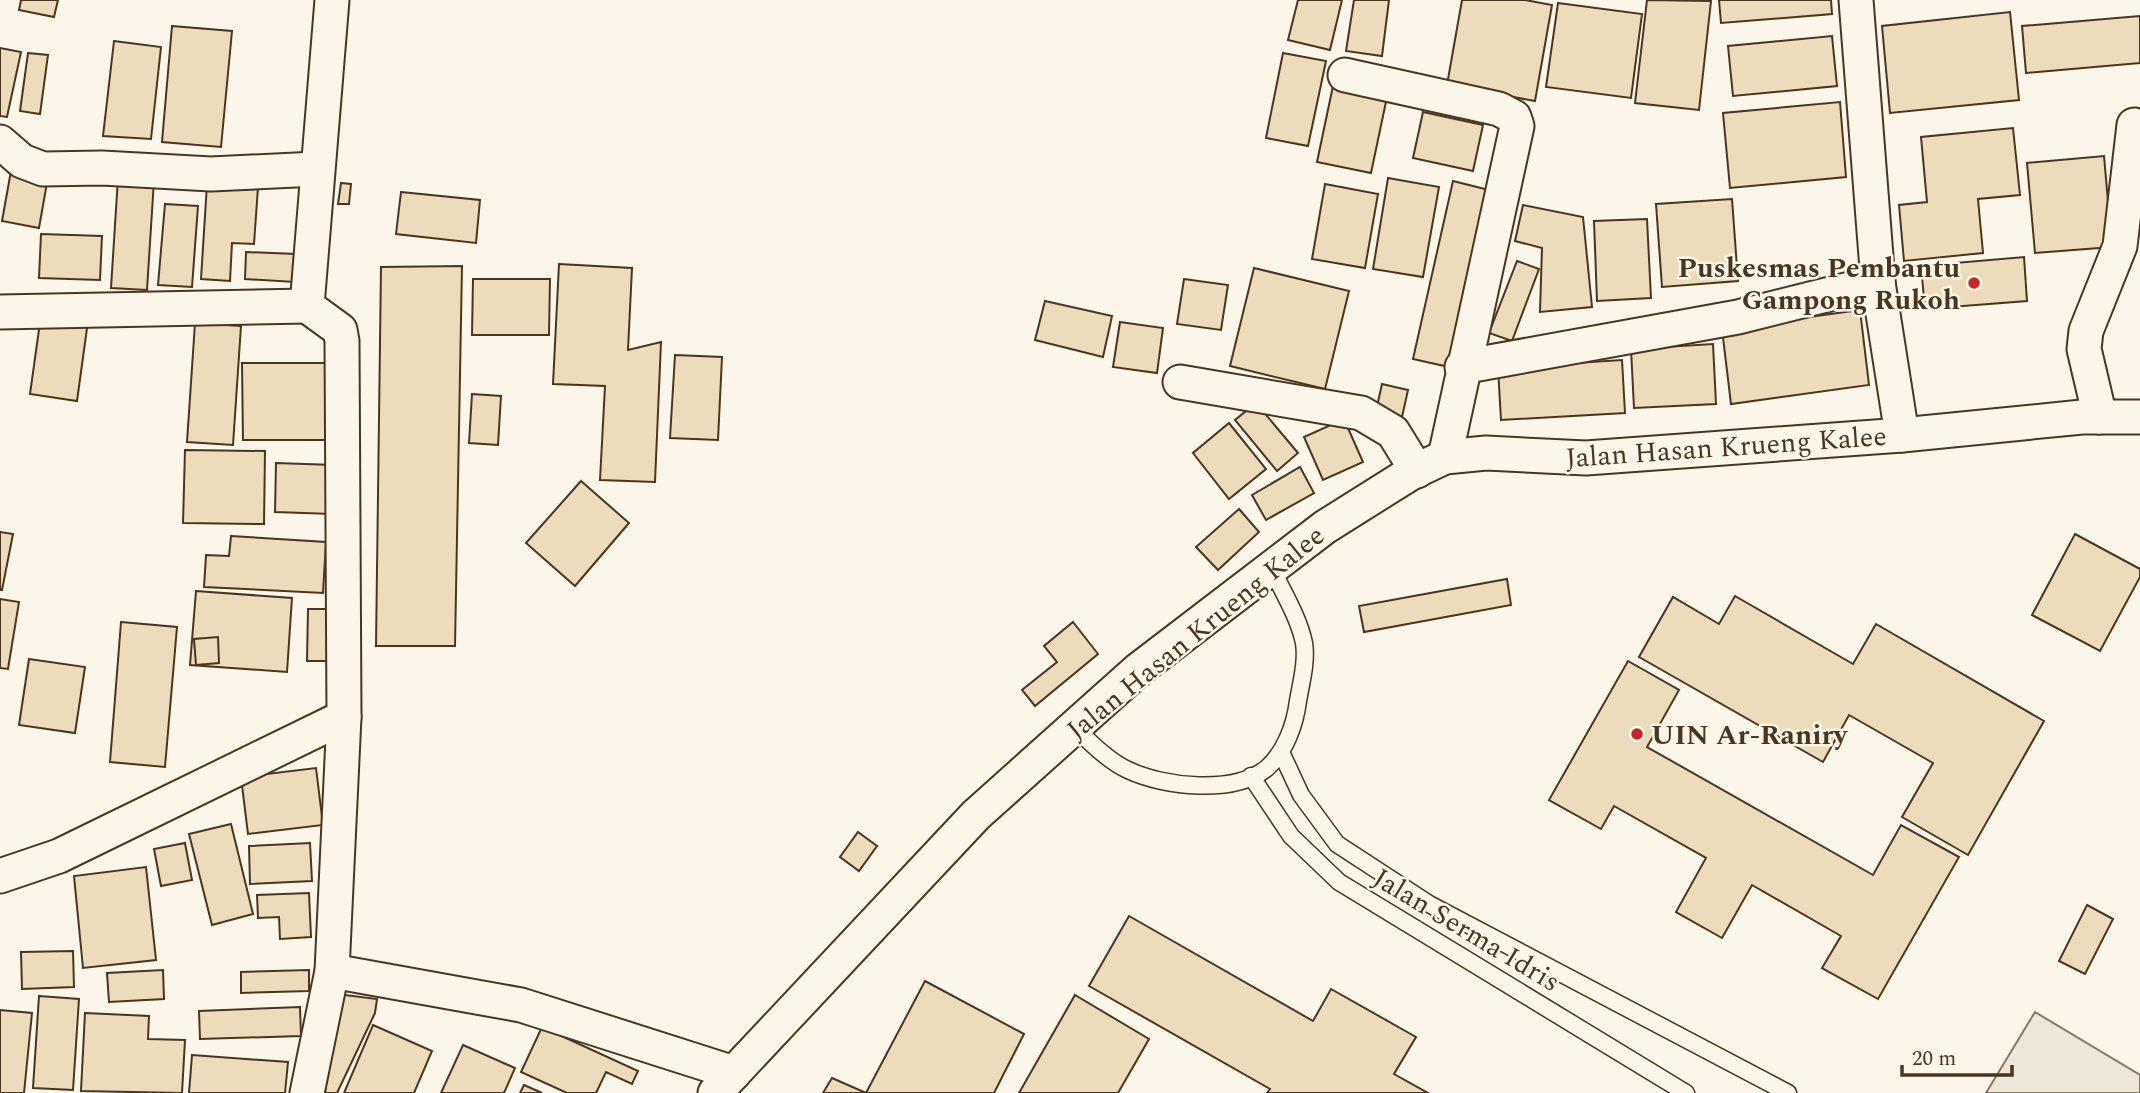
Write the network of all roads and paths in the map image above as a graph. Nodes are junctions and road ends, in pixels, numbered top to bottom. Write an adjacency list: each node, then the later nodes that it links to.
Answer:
1 (332, 0): 6 (street)
2 (1856, 0): 7 (street)
3 (1345, 75): 10 (street)
4 (2134, 125): 12 (street)
5 (0, 142): 6 (street)
6 (317, 169): 8 (street)
7 (1878, 282): 10 (street); 14 (street)
8 (307, 306): 9 (street); 17 (street)
9 (0, 312)
10 (1462, 367): 15 (street)
11 (1180, 382): 15 (street)
12 (2099, 417): 13 (street, Jalan Hasan Krueng Kalee); 14 (street, Jalan Hasan Krueng Kalee)
13 (2140, 417)
14 (1902, 435): 15 (street, Jalan Hasan Krueng Kalee)
15 (1431, 464): 16 (street, Jalan Hasan Krueng Kalee)
16 (1272, 569): 18 (street, Jalan Hasan Krueng Kalee); 19 (lane)
17 (344, 717): 21 (street); 22 (street)
18 (1074, 726): 20 (lane); 23 (street, Jalan Hasan Krueng Kalee)
19 (1280, 752): 20 (lane); 26 (lane)
20 (1251, 776): 25 (lane, Jalan Serma Idris)
21 (0, 876)
22 (332, 971): 23 (street); 24 (street)
23 (725, 1083)
24 (307, 1093)
25 (1686, 1093)
26 (1788, 1093)

